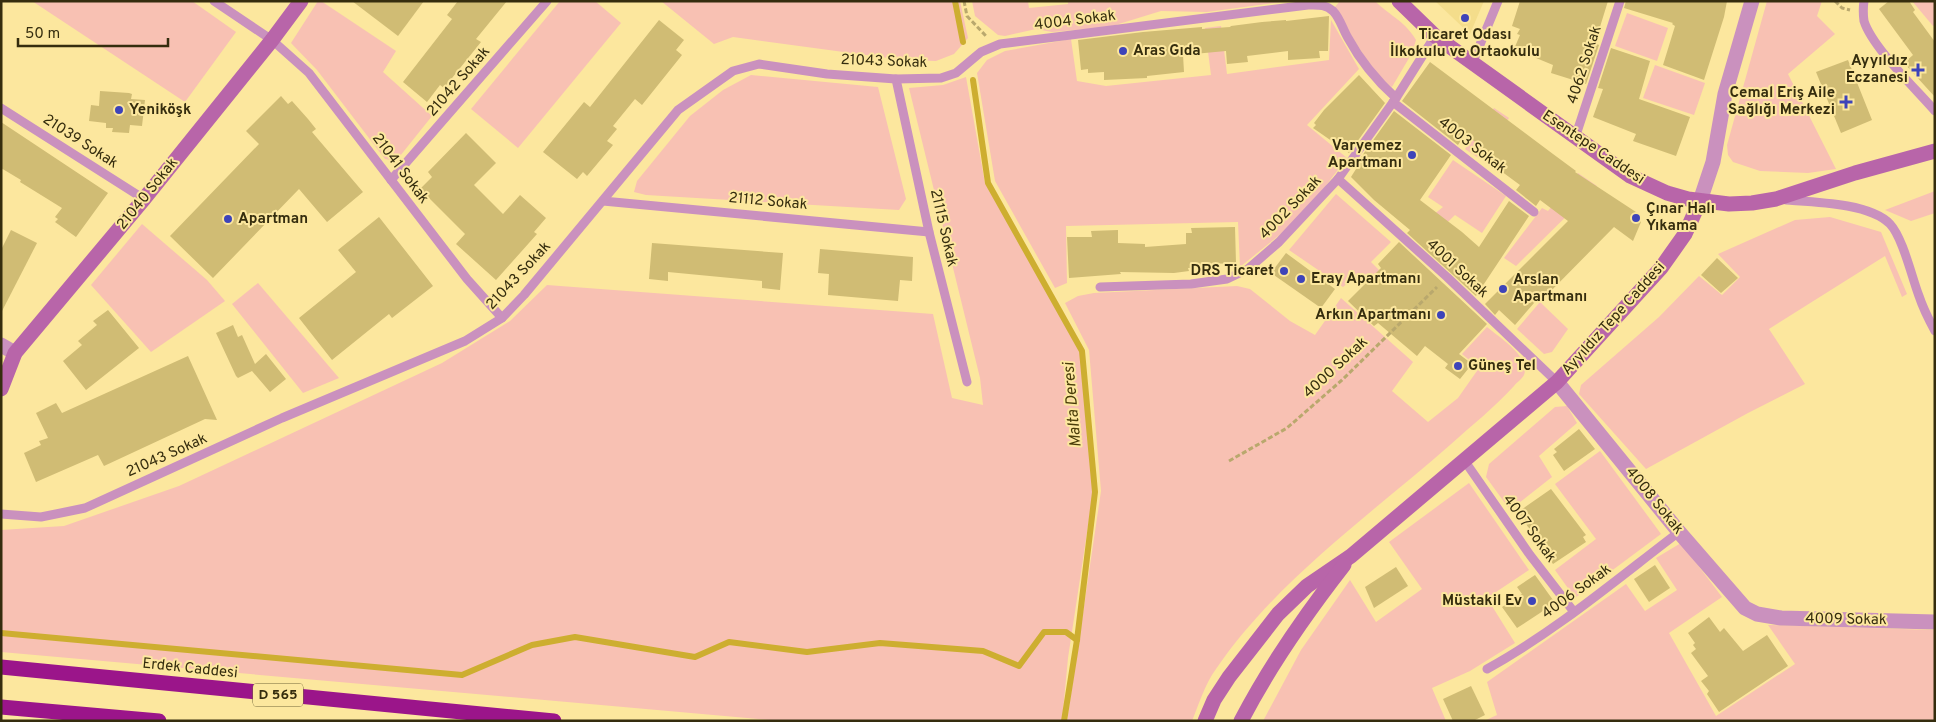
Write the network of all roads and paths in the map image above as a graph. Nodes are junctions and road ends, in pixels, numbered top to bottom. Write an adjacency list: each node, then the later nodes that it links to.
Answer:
1 (214, 1): 12 (lane, 21041 Sokak)
2 (301, 1): 12 (main road, 21040 Sokak)
3 (547, 1): 23 (lane, 21042 Sokak)
4 (964, 1): 13 (path)
5 (1399, 1): 11 (main road, Esentepe Caddesi)
6 (1498, 1): 15 (lane)
7 (1620, 1): 20 (lane, 4062 Sokak)
8 (1752, 1): 27 (street, Ayyıldız Tepe Caddesi)
9 (1864, 1): 19 (lane)
10 (1326, 3): 13 (lane, 4004 Sokak); 17 (lane, 4004 Sokak)
11 (1434, 36): 15 (main road, Esentepe Caddesi); 17 (lane, 4002 Sokak)
12 (272, 40): 23 (lane, 21041 Sokak); 24 (main road, 21040 Sokak)
13 (1000, 44): 14 (lane, 4004 Sokak)
14 (981, 52): 16 (lane, 21043 Sokak)
15 (1472, 64): 20 (main road, Esentepe Caddesi)
16 (896, 79): 26 (lane, 21043 Sokak); 29 (lane, 21115 Sokak)
17 (1395, 100): 22 (lane, 4002 Sokak); 28 (lane, 4003 Sokak)
18 (1, 108): 24 (lane, 21039 Sokak)
19 (1934, 110)
20 (1575, 138): 27 (main road, Esentepe Caddesi)
21 (1935, 151): 25 (main road, Esentepe Caddesi)
22 (1338, 178): 30 (lane, 4001 Sokak); 31 (lane, 4002 Sokak)
23 (391, 180): 32 (lane, 21041 Sokak)
24 (144, 199): 35 (main road, 21040 Sokak)
25 (1776, 199): 27 (main road, Esentepe Caddesi); 33 (lane)
26 (603, 200): 29 (lane, 21112 Sokak); 32 (lane, 21043 Sokak)
27 (1700, 201): 38 (main road, Ayyıldız Tepe Caddesi)
28 (1534, 212)
29 (929, 232): 37 (lane, 21115 Sokak)
30 (1447, 277): 38 (lane, 4001 Sokak); 41 (path, 4000 Sokak)
31 (1100, 287)
32 (502, 318): 42 (lane, 21043 Sokak)
33 (1935, 331)
34 (1, 345): 35 (street)
35 (15, 353): 36 (lane); 39 (main road, 21040 Sokak)
36 (1, 369)
37 (967, 382)
38 (1557, 382): 40 (main road, Ayyıldız Tepe Caddesi); 43 (street, 4008 Sokak)
39 (1, 390)
40 (1464, 460): 44 (main road, Ayyıldız Tepe Caddesi); 45 (lane, 4007 Sokak)
41 (1229, 461)
42 (1, 514)
43 (1679, 532): 45 (lane, 4006 Sokak); 46 (street, 4008 Sokak)
44 (1351, 556): 53 (main road, Ayyıldız Tepe Caddesi); 54 (main road, Ayyıldız Tepe Caddesi)
45 (1574, 612): 49 (lane, 4006 Sokak)
46 (1757, 614): 47 (street, 4009 Sokak)
47 (1935, 622)
48 (1, 667): 52 (highway, Erdek Caddesi / D 565)
49 (1487, 669)
50 (1, 707): 51 (highway)
51 (158, 721)
52 (554, 721)
53 (1205, 721)
54 (1241, 721)

